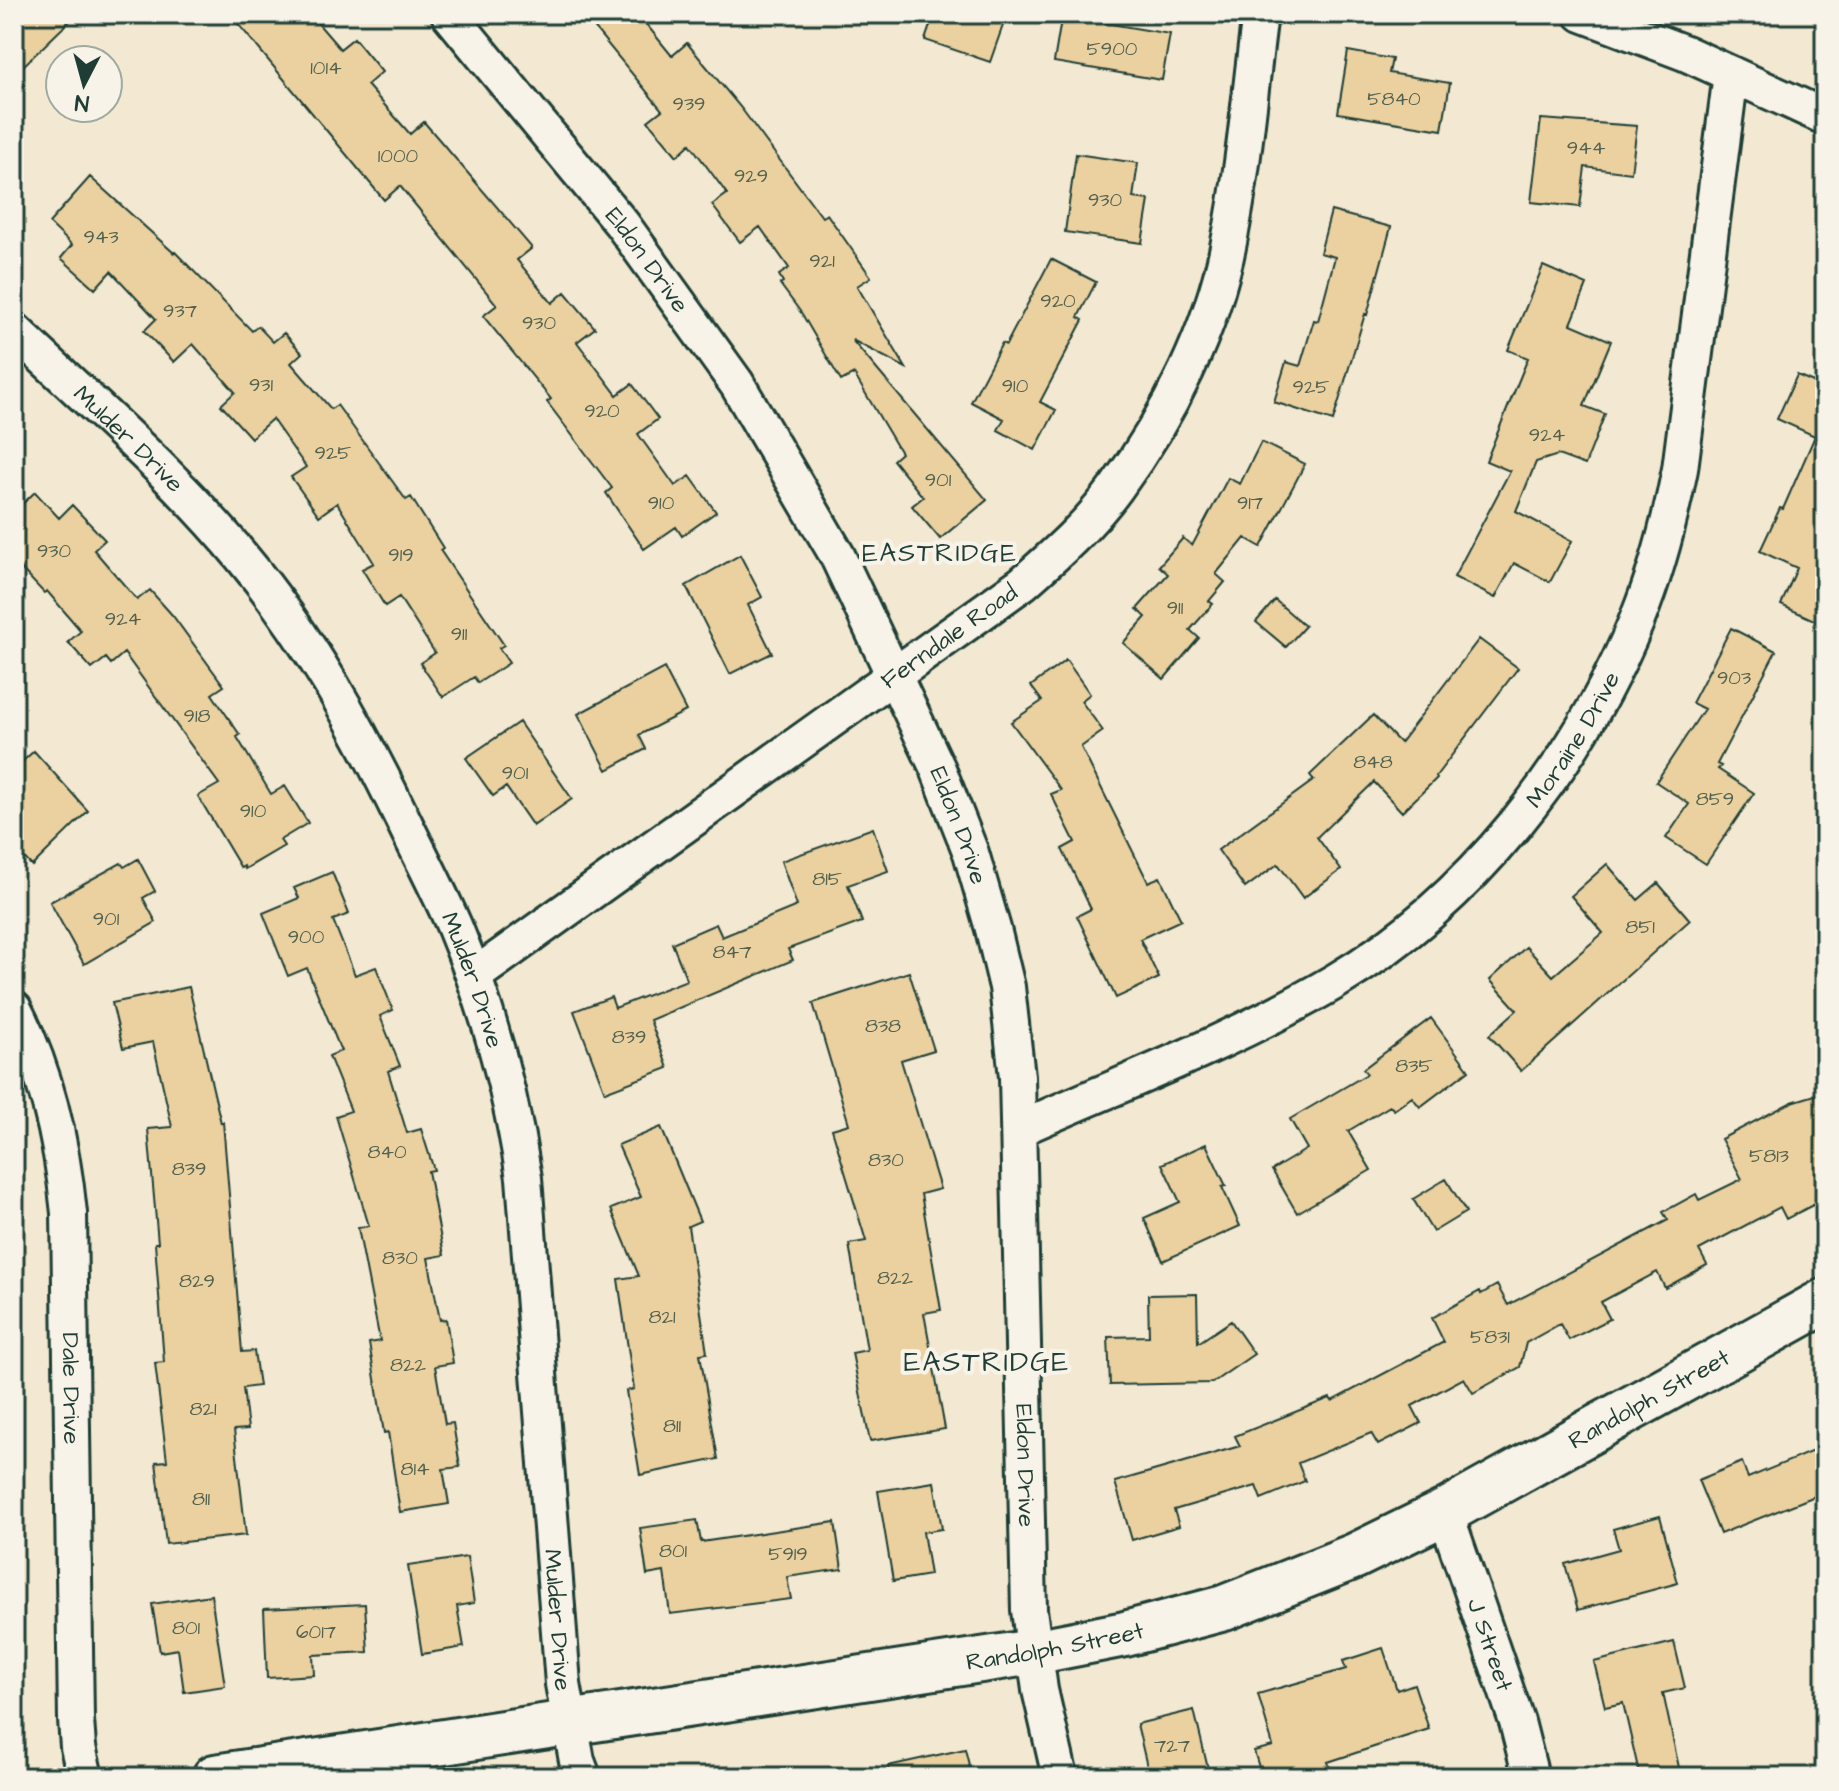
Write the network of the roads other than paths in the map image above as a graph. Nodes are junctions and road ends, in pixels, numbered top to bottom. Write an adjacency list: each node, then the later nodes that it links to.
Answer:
1 (449, 14): 7 (street, Eldon Drive)
2 (1260, 14): 7 (street, Ferndale Road)
3 (1582, 14): 4 (street)
4 (1731, 74): 5 (street); 10 (street, Moraine Drive)
5 (1825, 117)
6 (14, 330): 8 (street, Mulder Drive)
7 (895, 676): 8 (street, Ferndale Road); 10 (street, Eldon Drive)
8 (474, 976): 14 (street, Mulder Drive)
9 (14, 1009): 15 (street, Dale Drive)
10 (1019, 1129): 13 (street, Eldon Drive)
11 (1825, 1301): 12 (street, Randolph Street)
12 (1445, 1512): 13 (street, Randolph Street); 19 (street, J Street)
13 (1033, 1652): 14 (street, Randolph Street); 18 (street, Eldon Drive)
14 (570, 1723): 16 (street, Randolph Street); 17 (street, Mulder Drive)
15 (85, 1777)
16 (215, 1777)
17 (583, 1777)
18 (1060, 1777)
19 (1531, 1777)

